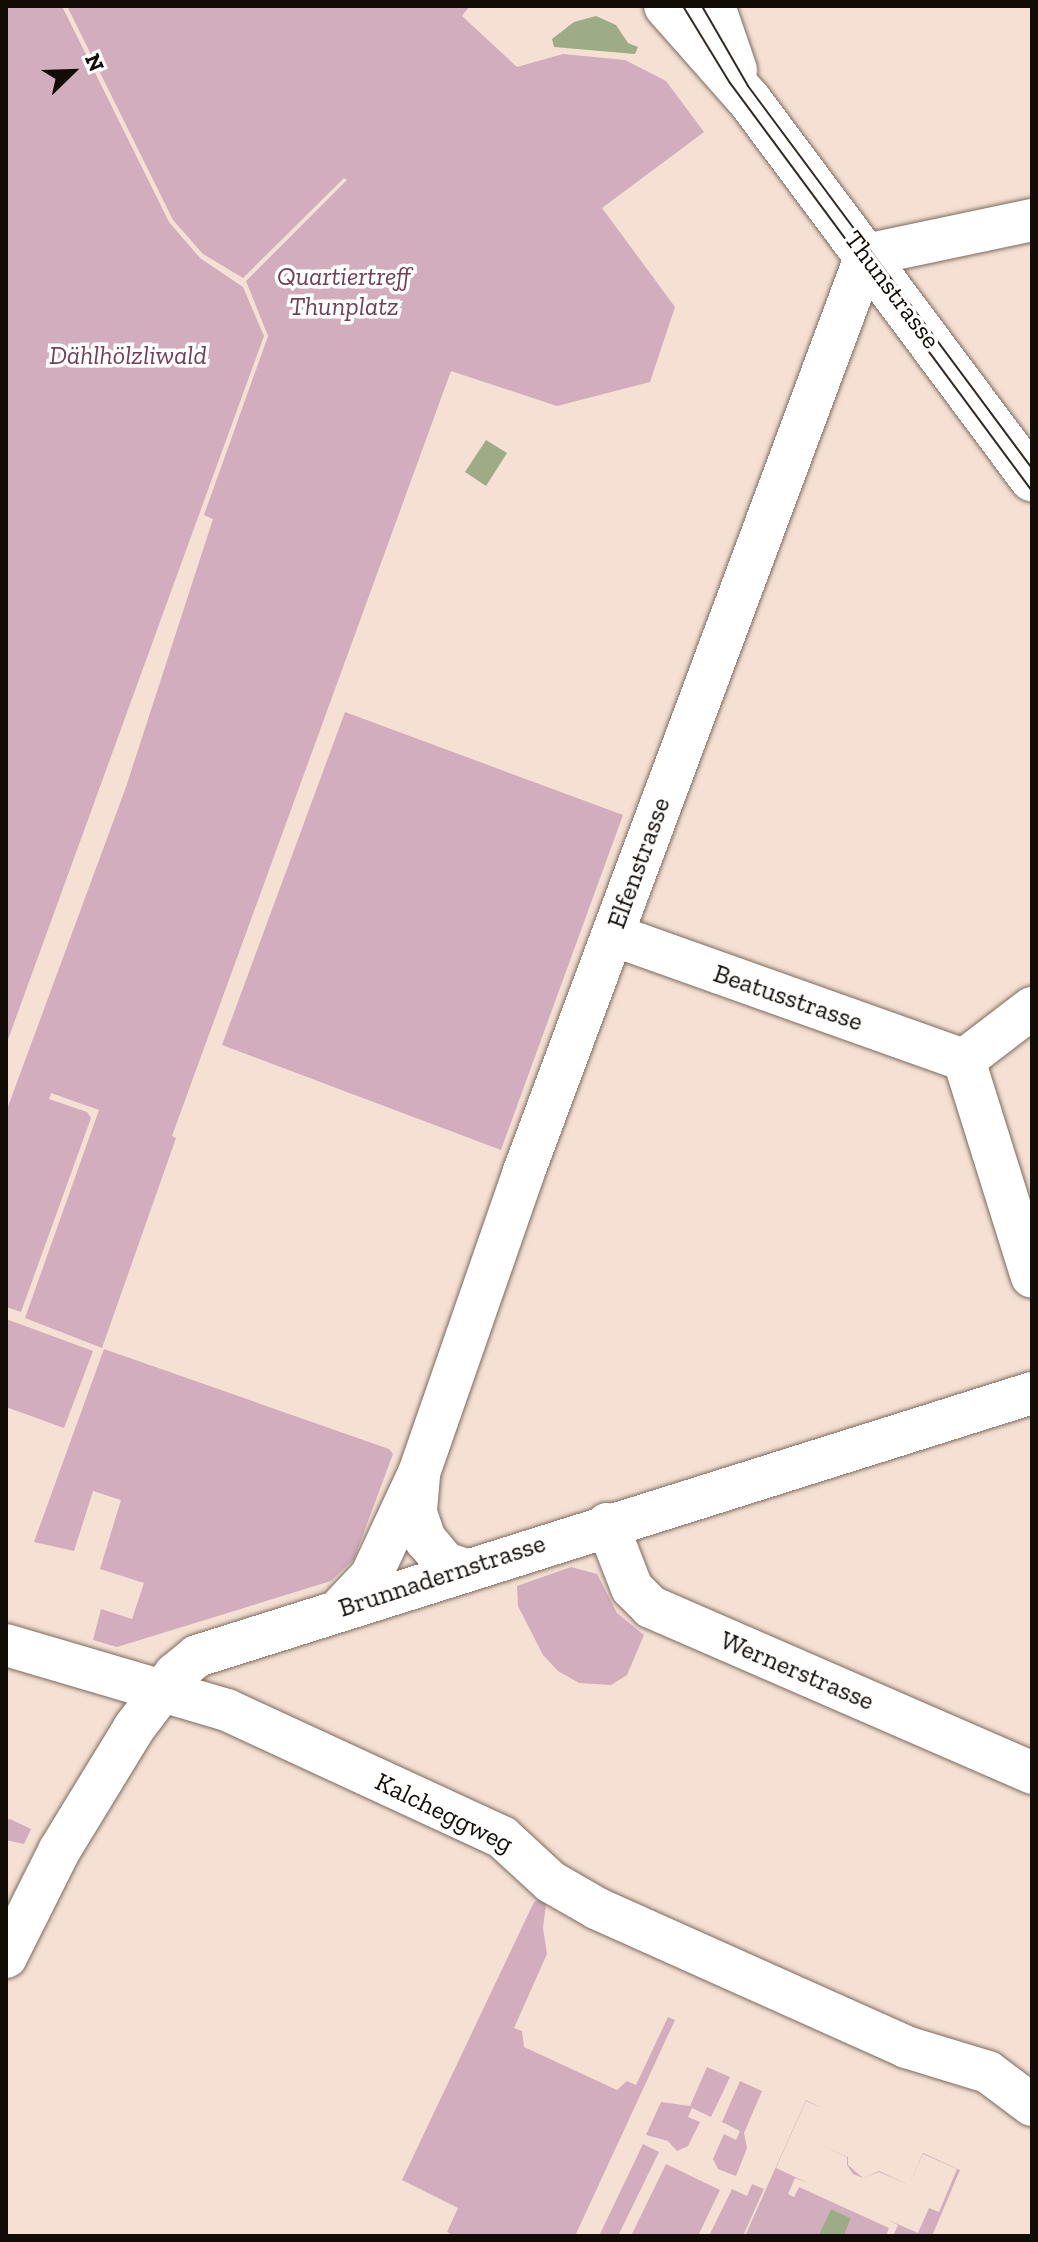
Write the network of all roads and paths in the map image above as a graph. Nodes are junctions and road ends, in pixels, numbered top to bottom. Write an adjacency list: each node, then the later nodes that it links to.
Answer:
1 (666, 6): 3 (main road, Thunstrasse)
2 (713, 6): 3 (main road, Thunstrasse)
3 (750, 101): 5 (main road, Thunstrasse)
4 (1032, 220): 5 (street)
5 (866, 255): 6 (main road, Thunstrasse); 7 (street, Elfenstrasse)
6 (1032, 480)
7 (613, 935): 9 (street, Beatusstrasse); 12 (street, Elfenstrasse)
8 (1032, 1008): 9 (street)
9 (964, 1060): 10 (street)
10 (1032, 1277)
11 (1032, 1393): 13 (street, Brunnadernstrasse)
12 (419, 1473): 14 (street, Elfenstrasse); 15 (street, Elfenstrasse)
13 (607, 1524): 14 (street, Brunnadernstrasse); 18 (street, Wernerstrasse)
14 (463, 1569): 15 (street, Brunnadernstrasse)
15 (340, 1609): 17 (street, Brunnadernstrasse)
16 (6, 1645): 17 (street, Kalcheggweg)
17 (163, 1688): 19 (street, Brunnadernstrasse); 20 (street, Kalcheggweg)
18 (1032, 1773)
19 (6, 1957)
20 (1032, 2105)

